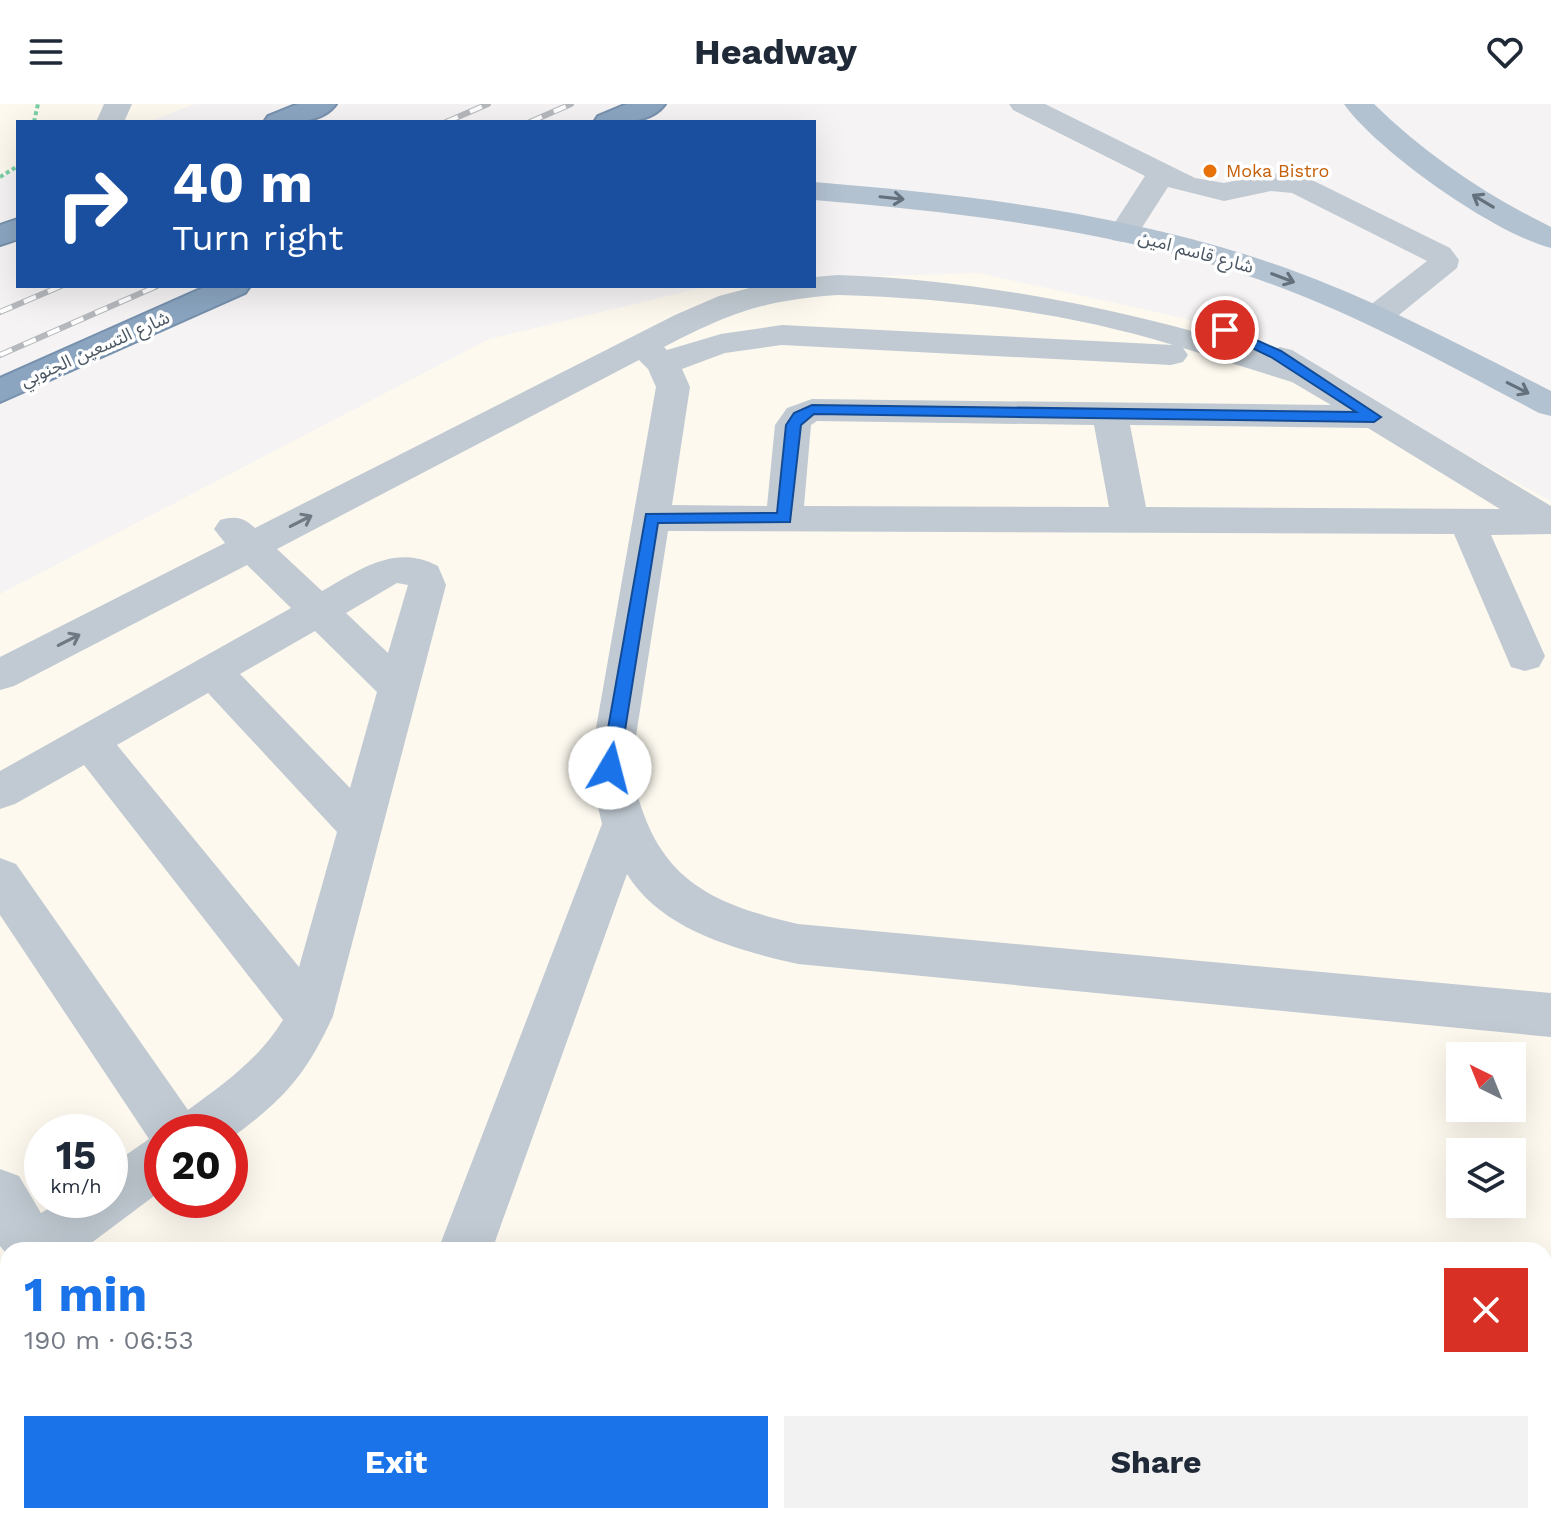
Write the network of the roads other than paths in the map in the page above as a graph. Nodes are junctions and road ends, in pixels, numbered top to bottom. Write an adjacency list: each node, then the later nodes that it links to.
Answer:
1 (322, 104): 5 (highway)
2 (651, 104): 6 (highway)
3 (1358, 104): 10 (main road, one-way to 3)
4 (1045, 108): 7 (street)
5 (283, 120)
6 (613, 120)
7 (1162, 173): 9 (street); 16 (street)
8 (816, 191): 9 (main road, شارع قاسم امين, one-way to 9)
9 (1123, 233): 16 (main road, شارع قاسم امين, one-way to 16)
10 (1551, 239)
11 (816, 266): 19 (street)
12 (816, 287): 19 (street)
13 (230, 288): 20 (highway, شارع التسعين الجنوبي)
14 (714, 288): 29 (street)
15 (797, 288): 17 (street)
16 (1377, 316): 21 (main road, شارع قاسم امين, one-way to 21)
17 (653, 355): 18 (street); 24 (street); 29 (street, one-way to 17)
18 (1173, 355)
19 (1304, 374): 23 (street)
20 (0, 391)
21 (1551, 405)
22 (1110, 414): 23 (street); 25 (street); 26 (street)
23 (1374, 417): 28 (street)
24 (651, 518): 25 (street); 39 (street)
25 (784, 518): 26 (street)
26 (1130, 520): 27 (street)
27 (1467, 522): 28 (street); 32 (street)
28 (1550, 523)
29 (242, 537): 30 (street); 31 (street); 34 (street, one-way to 29)
30 (318, 611): 33 (street); 35 (street); 35 (street)
31 (0, 645)
32 (1525, 656)
33 (212, 671): 36 (street); 38 (street)
34 (0, 675)
35 (399, 688): 38 (street)
36 (89, 741): 37 (street); 42 (street)
37 (0, 792)
38 (360, 827): 42 (street)
39 (622, 827): 41 (street); 47 (street)
40 (0, 877): 43 (street)
41 (1551, 1015)
42 (309, 1016): 44 (street)
43 (162, 1114)
44 (224, 1114)
45 (0, 1194): 46 (street)
46 (82, 1218)
47 (468, 1242)

